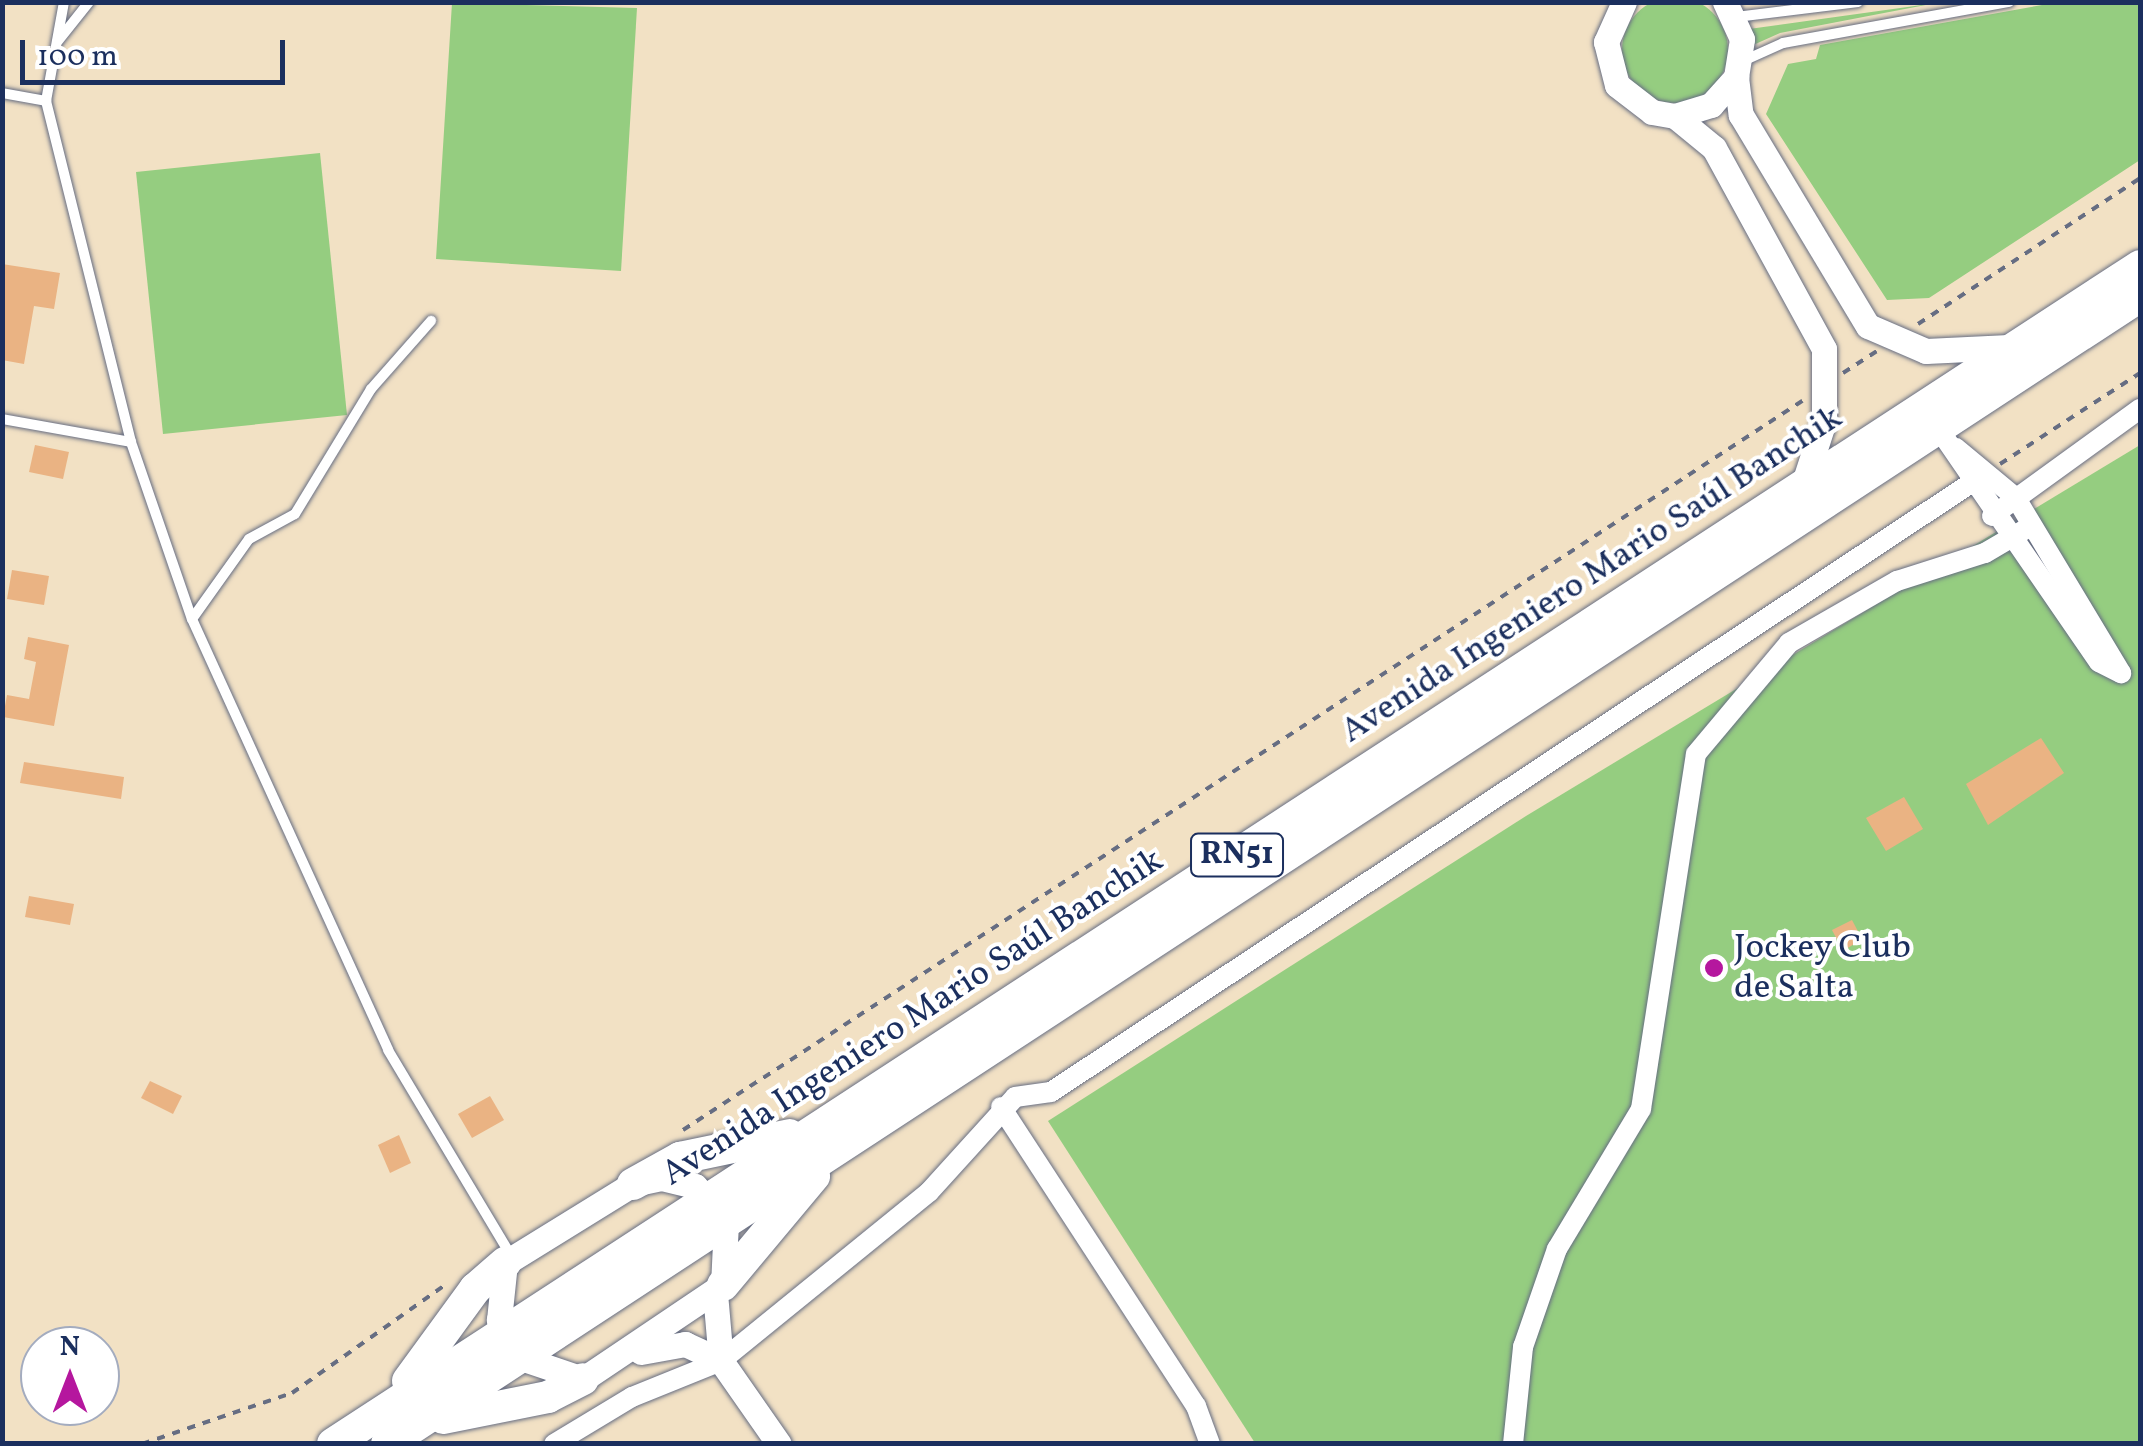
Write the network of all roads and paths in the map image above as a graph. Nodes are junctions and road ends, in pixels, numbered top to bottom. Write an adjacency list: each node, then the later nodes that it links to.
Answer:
1 (64, 2): 7 (lane)
2 (89, 2): 7 (lane)
3 (1624, 2): 11 (street)
4 (1858, 2): 6 (lane)
5 (2009, 2): 8 (lane)
6 (1730, 10): 8 (street)
7 (57, 42): 10 (lane)
8 (1738, 70): 11 (street); 16 (street)
9 (2, 93): 10 (lane)
10 (46, 101): 23 (lane)
11 (1674, 116): 19 (street)
12 (2140, 178): 16 (path)
13 (2140, 266): 17 (highway, Avenida Ingeniero Mario Saúl Banchik / RN51)
14 (2140, 296): 22 (highway, Avenida Ingeniero Mario Saúl Banchik / RN51)
15 (432, 320): 31 (lane)
16 (1893, 340): 17 (street); 19 (path)
17 (2014, 346): 26 (highway, Avenida Ingeniero Mario Saúl Banchik / RN51)
18 (2140, 373): 24 (path)
19 (1827, 384): 26 (street); 34 (path)
20 (2140, 409): 27 (street)
21 (2, 419): 23 (lane)
22 (1947, 438): 24 (street); 25 (street); 33 (highway, Avenida Ingeniero Mario Saúl Banchik / RN51)
23 (131, 442): 31 (lane)
24 (1990, 470): 27 (street)
25 (1970, 483): 28 (street); 32 (street)
26 (1803, 486): 33 (highway, Avenida Ingeniero Mario Saúl Banchik / RN51)
27 (2016, 498): 28 (street); 29 (street)
28 (1992, 516): 30 (street)
29 (2031, 526): 30 (street); 30 (street)
30 (2011, 540): 50 (street)
31 (192, 619): 37 (lane)
32 (1001, 1108): 42 (street); 45 (street)
33 (834, 1135): 35 (highway); 36 (highway, Avenida Ingeniero Mario Saúl Banchik / RN51); 39 (highway)
34 (670, 1138)
35 (633, 1184): 36 (street); 37 (street)
36 (718, 1210): 39 (street); 40 (highway, Avenida Ingeniero Mario Saúl Banchik / RN51)
37 (509, 1260): 40 (street); 44 (highway)
38 (460, 1274): 47 (path)
39 (719, 1289): 41 (street); 42 (street)
40 (511, 1346): 43 (street); 44 (highway, Avenida Ingeniero Mario Saúl Banchik / RN51); 46 (highway, Avenida Ingeniero Mario Saúl Banchik / RN51)
41 (628, 1356): 42 (street); 43 (street)
42 (721, 1361): 48 (street); 49 (street)
43 (583, 1379): 46 (highway)
44 (342, 1438)
45 (1200, 1440)
46 (388, 1443)
47 (142, 1444)
48 (554, 1444)
49 (778, 1444)
50 (1513, 1444)

